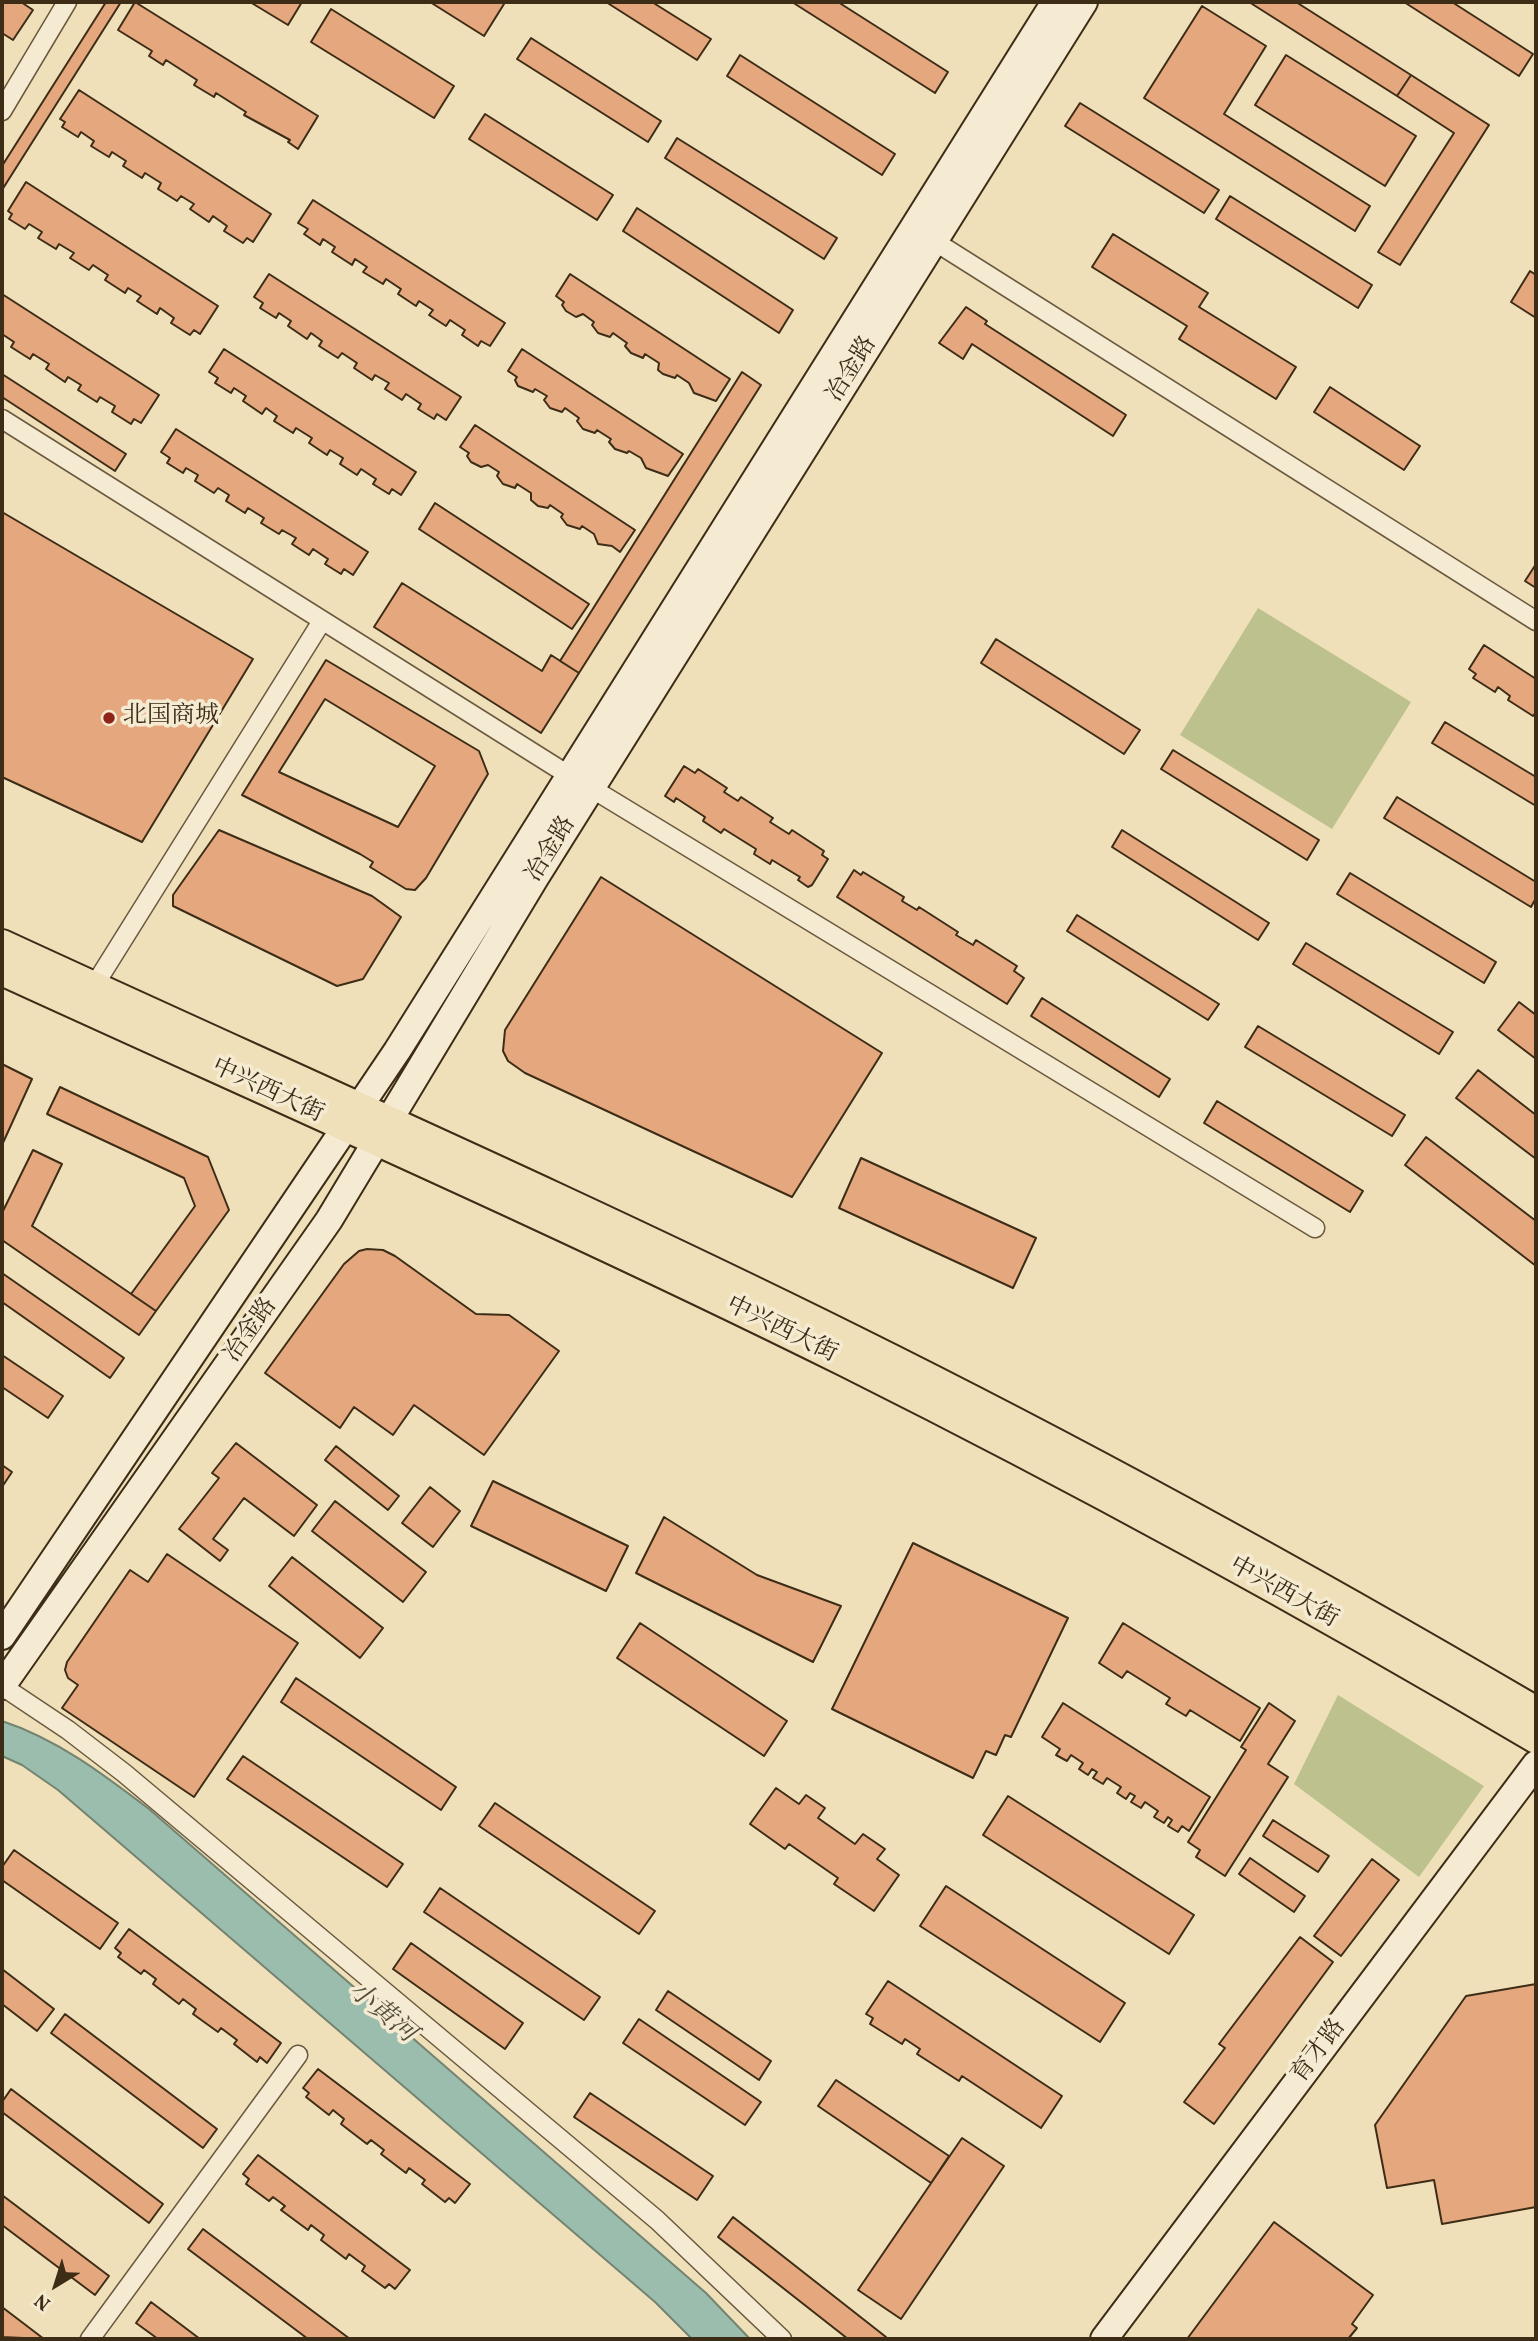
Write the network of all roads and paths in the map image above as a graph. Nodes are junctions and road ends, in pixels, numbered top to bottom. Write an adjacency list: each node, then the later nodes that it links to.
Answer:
1 (67, 2): 4 (street)
2 (1055, 2): 9 (street, 冶金路)
3 (1084, 2): 5 (street, 冶金路)
4 (2, 111)
5 (934, 241): 8 (street); 9 (street, 冶金路)
6 (2, 419): 7 (street)
7 (322, 621): 9 (street); 12 (street)
8 (1536, 621)
9 (580, 782): 13 (street, 冶金路); 14 (street, 冶金路); 15 (street)
10 (2, 944): 12 (main road, 中兴西大街)
11 (2, 971): 13 (main road, 中兴西大街)
12 (94, 986): 13 (main road, 中兴西大街)
13 (353, 1119): 14 (main road, 中兴西大街); 16 (street, 冶金路)
14 (383, 1133): 17 (street, 冶金路); 18 (main road, 中兴西大街); 19 (main road, 中兴西大街)
15 (1315, 1228)
16 (2, 1636)
17 (2, 1686): 23 (street)
18 (1536, 1711)
19 (1536, 1739)
20 (1536, 1764): 24 (street, 育才路)
21 (299, 2054): 22 (street)
22 (90, 2339)
23 (782, 2339)
24 (1104, 2339)

